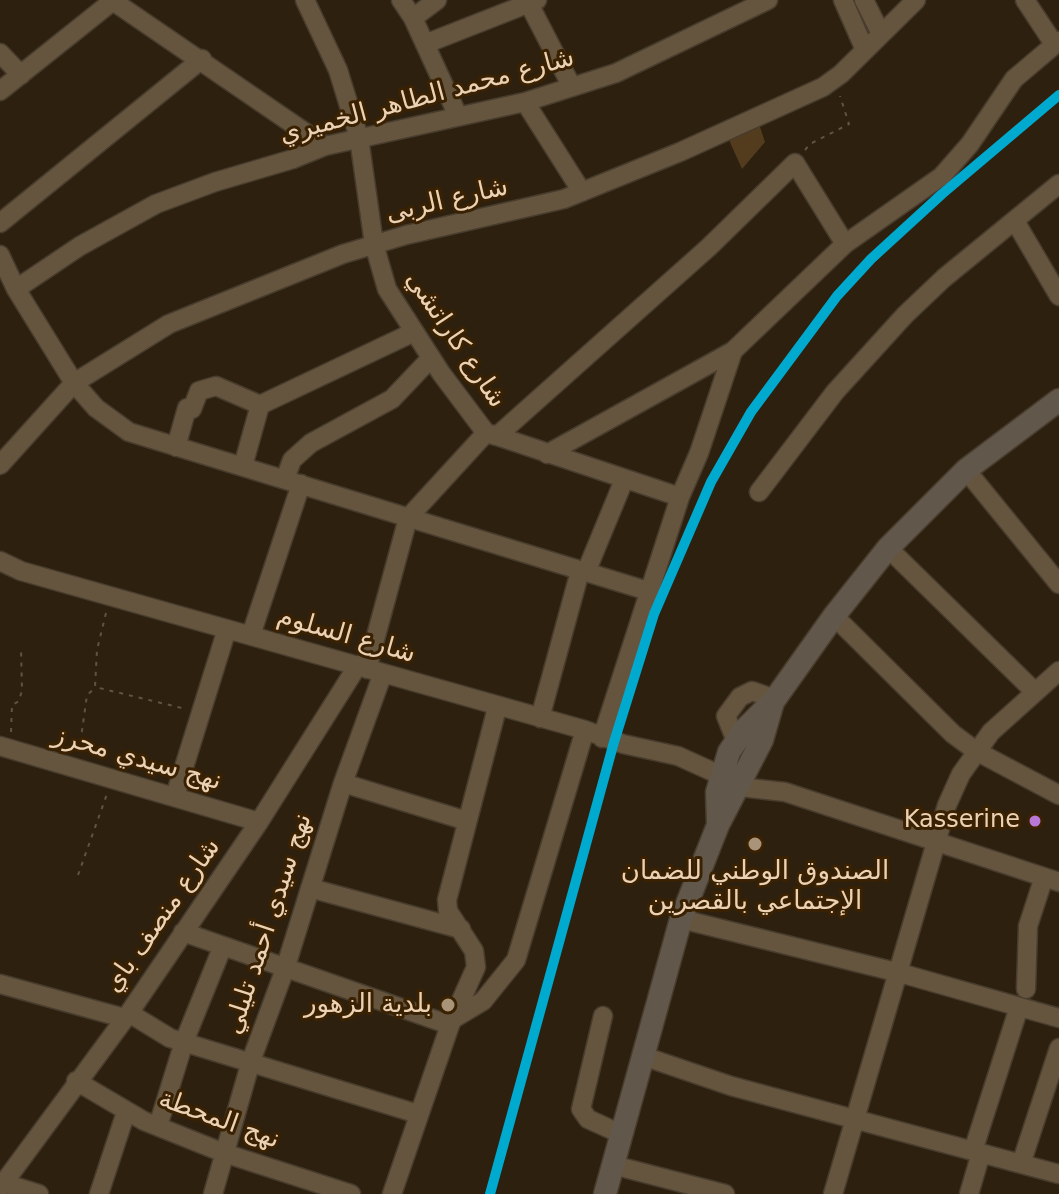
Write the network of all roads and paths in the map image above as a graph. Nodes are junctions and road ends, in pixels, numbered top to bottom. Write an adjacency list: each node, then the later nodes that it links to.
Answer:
1 (305, 0): 24 (street, شارع كاراتشي)
2 (401, 0): 11 (street)
3 (437, 0): 11 (street)
4 (768, 0): 20 (street, شارع محمد الطاهر الخميري)
5 (843, 0): 15 (street)
6 (864, 0): 12 (street)
7 (916, 0): 12 (street, شارع الربى)
8 (1025, 0): 13 (street)
9 (531, 1): 14 (street); 20 (street)
10 (105, 3): 17 (street); 18 (street)
11 (413, 18): 14 (street)
12 (881, 34): 15 (street, شارع الربى)
13 (1056, 43): 32 (street)
14 (425, 44): 23 (street)
15 (865, 50): 19 (street, شارع الربى)
16 (0, 53): 18 (street)
17 (202, 59): 25 (street); 30 (street)
18 (21, 75): 21 (street)
19 (832, 80): 26 (path); 28 (street, شارع الربى)
20 (572, 87): 22 (street, شارع محمد الطاهر الخميري)
21 (0, 91)
22 (525, 102): 23 (street, شارع محمد الطاهر الخميري); 28 (street)
23 (458, 116): 24 (street, شارع محمد الطاهر الخميري)
24 (359, 138): 25 (street, شارع محمد الطاهر الخميري); 31 (street, شارع كاراتشي)
25 (325, 146): 34 (street, شارع محمد الطاهر الخميري)
26 (795, 163): 32 (street); 42 (street)
27 (1059, 184): 29 (street)
28 (582, 192): 31 (street, شارع الربى)
29 (1015, 221): 35 (street); 50 (street)
30 (0, 223)
31 (374, 244): 36 (street, شارع كاراتشي); 39 (street, شارع الربى)
32 (845, 244): 37 (street)
33 (0, 255): 34 (street)
34 (16, 289): 39 (street)
35 (1059, 296)
36 (414, 332): 38 (street, شارع كاراتشي); 41 (street)
37 (733, 351): 44 (street); 51 (street)
38 (431, 358): 42 (street, شارع كاراتشي); 49 (street)
39 (74, 383): 43 (street); 45 (street, شارع الربى)
40 (1059, 400): 47 (main road)
41 (260, 405): 43 (street); 46 (street)
42 (492, 435): 44 (street, شارع كاراتشي); 52 (street)
43 (176, 447): 46 (street)
44 (547, 454): 48 (street, شارع كاراتشي)
45 (0, 465)
46 (243, 466): 49 (street)
47 (966, 470): 53 (main road); 56 (street)
48 (624, 480): 51 (street, شارع كاراتشي); 55 (street)
49 (293, 481): 52 (street); 61 (street)
50 (759, 492)
51 (680, 497): 57 (street)
52 (408, 518): 55 (street); 63 (street)
53 (888, 548): 59 (main road); 66 (street)
54 (0, 561): 58 (street, شارع السلوم)
55 (583, 572): 57 (street); 70 (street)
56 (1059, 584)
57 (648, 591): 71 (street)
58 (111, 596): 60 (street, شارع السلوم); 65 (path)
59 (834, 616): 67 (main road); 74 (street)
60 (227, 629): 61 (street, شارع السلوم); 69 (street)
61 (251, 635): 63 (street, شارع السلوم)
62 (21, 648): 73 (path)
63 (370, 669): 68 (street, شارع السلوم); 80 (street, نهج سيدي أحمد تليلي); 86 (street, شارع منصف باي)
64 (1059, 671): 66 (street)
65 (95, 687): 69 (path); 77 (path)
66 (1034, 691): 74 (street)
67 (774, 700): 72 (main road); 76 (main road)
68 (497, 708): 70 (street, شارع السلوم); 85 (street)
69 (201, 715): 84 (street)
70 (540, 718): 71 (street, شارع السلوم)
71 (593, 734): 75 (street, شارع السلوم); 104 (street)
72 (732, 746): 75 (street, شارع السلوم); 76 (main road); 78 (main road)
73 (4, 748): 77 (street, نهج سيدي محرز)
74 (976, 751): 83 (street); 88 (street)
75 (678, 756): 78 (street, شارع السلوم)
76 (750, 764): 81 (main road); 82 (street)
77 (75, 767): 79 (street, نهج سيدي محرز)
78 (720, 775): 81 (main road); 87 (main road)
79 (113, 778): 84 (street, نهج سيدي محرز); 89 (path)
80 (343, 783): 85 (street); 91 (street, نهج سيدي أحمد تليلي)
81 (740, 787): 82 (street); 87 (main road)
82 (785, 792): 88 (street)
83 (1059, 795)
84 (175, 796): 86 (street, نهج سيدي محرز)
85 (467, 821): 93 (street)
86 (259, 822): 94 (street, شارع منصف باي)
87 (718, 825): 92 (main road)
88 (934, 843): 90 (street); 97 (street)
89 (78, 875)
90 (1051, 880): 99 (street)
91 (310, 888): 93 (street); 96 (street, نهج سيدي أحمد تليلي)
92 (681, 919): 97 (street); 107 (main road)
93 (461, 929): 104 (street)
94 (183, 932): 95 (street); 101 (street, شارع منصف باي)
95 (222, 948): 96 (street); 105 (street)
96 (285, 969): 104 (street); 108 (street, نهج سيدي أحمد تليلي)
97 (900, 973): 100 (street); 112 (street)
98 (0, 984): 101 (street)
99 (1026, 989)
100 (1019, 1007): 103 (street); 115 (street)
101 (126, 1015): 105 (street); 109 (street, شارع منصف باي)
102 (603, 1016): 114 (street)
103 (1059, 1018)
104 (452, 1022): 111 (street)
105 (184, 1042): 108 (street); 113 (street)
106 (1059, 1048): 117 (street)
107 (643, 1056): 112 (street); 114 (main road)
108 (251, 1061): 111 (street); 116 (street, نهج سيدي أحمد تليلي)
109 (76, 1081): 110 (street, نهج المحطة); 120 (street, شارع منصف باي)
110 (126, 1112): 113 (street, نهج المحطة); 122 (street)
111 (418, 1114): 125 (street)
112 (856, 1117): 115 (street); 128 (street)
113 (158, 1126): 116 (street, نهج المحطة)
114 (621, 1134): 118 (main road)
115 (977, 1152): 117 (street); 129 (street)
116 (224, 1153): 123 (street, نهج سيدي أحمد تليلي); 124 (street, نهج المحطة)
117 (1021, 1164): 119 (street)
118 (613, 1165): 126 (main road); 127 (street)
119 (1059, 1174)
120 (2, 1186): 121 (street)
121 (39, 1194)
122 (99, 1194)
123 (213, 1194)
124 (351, 1194)
125 (392, 1194)
126 (605, 1194)
127 (725, 1194)
128 (833, 1194)
129 (969, 1194)

